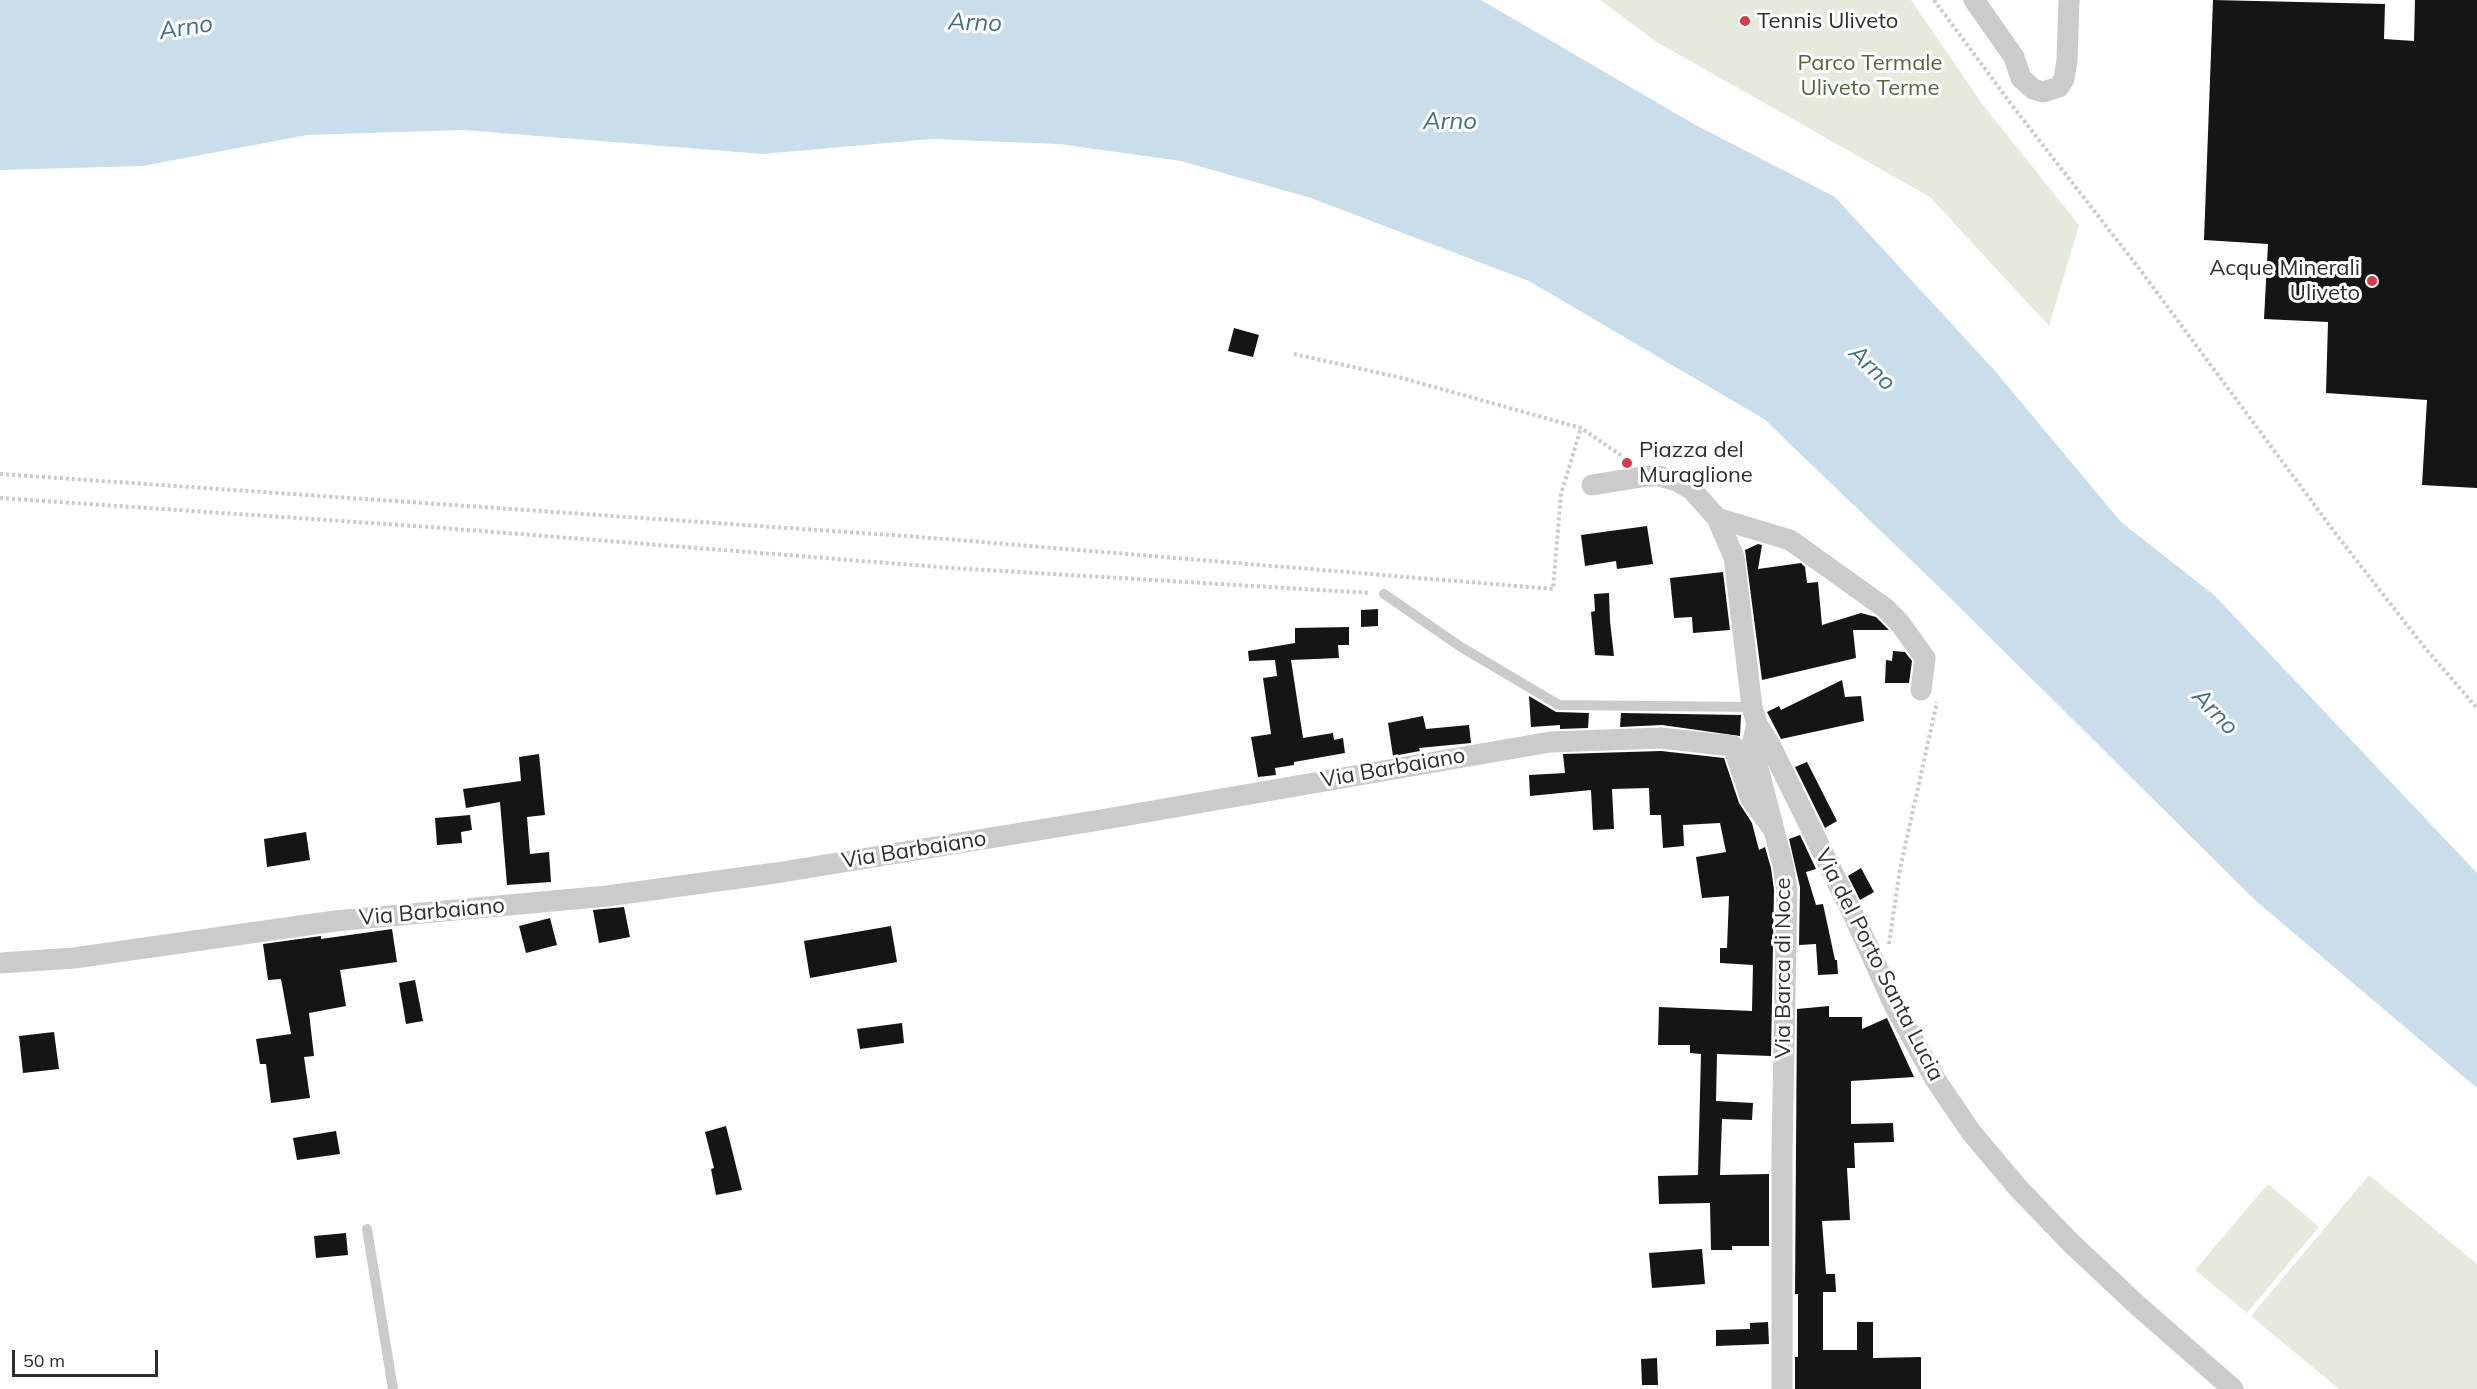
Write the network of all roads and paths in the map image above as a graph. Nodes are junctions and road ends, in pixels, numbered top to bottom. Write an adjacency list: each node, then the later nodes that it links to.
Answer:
1 (1934, 0): 13 (path)
2 (1974, 0): 3 (street)
3 (2069, 0)
4 (1294, 354): 5 (path)
5 (1581, 428): 6 (path); 7 (path)
6 (0, 474)
7 (1648, 476): 8 (street); 10 (street)
8 (1592, 485)
9 (0, 498): 11 (path)
10 (1717, 518): 12 (street); 14 (street, Via Barca di Noce)
11 (1384, 594): 14 (lane)
12 (1929, 695): 16 (path)
13 (2477, 708)
14 (1754, 715): 15 (street, Via Barca di Noce); 21 (street, Via del Porto Santa Lucia)
15 (1773, 829): 17 (street, Via Barbaiano); 20 (street, Via Barca di Noce)
16 (1888, 951)
17 (0, 963)
18 (367, 1229): 19 (lane)
19 (393, 1389)
20 (1782, 1389)
21 (2233, 1389)

